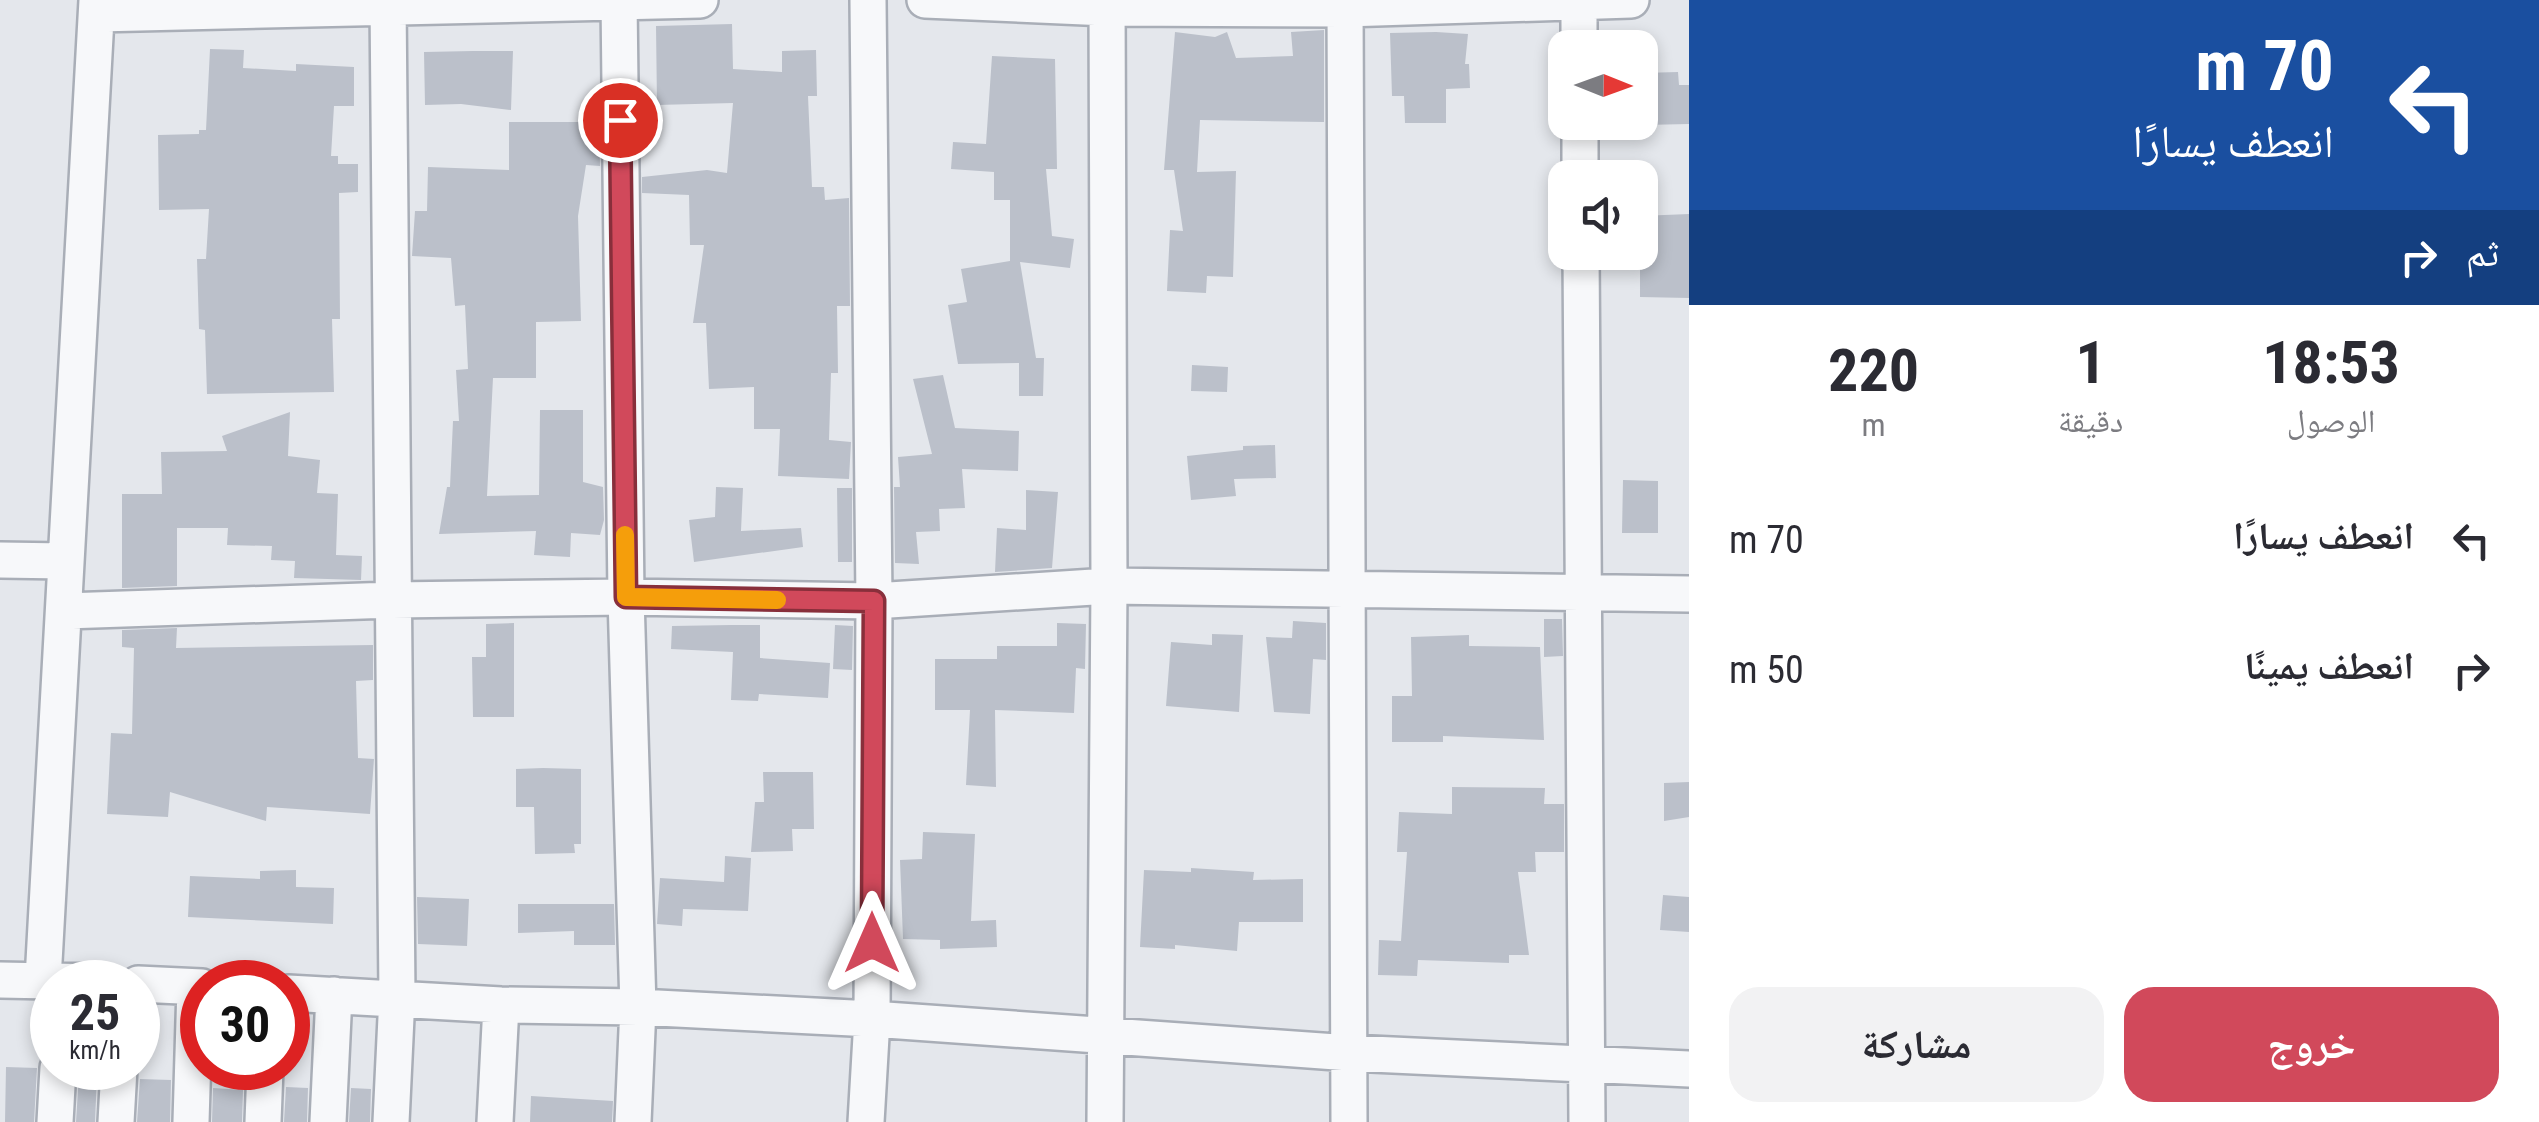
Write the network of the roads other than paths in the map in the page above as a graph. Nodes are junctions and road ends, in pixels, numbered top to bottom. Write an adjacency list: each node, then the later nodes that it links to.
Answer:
1 (700, 0): 6 (street)
2 (868, 0): 21 (street)
3 (925, 0): 8 (street)
4 (1578, 0): 5 (street); 9 (street); 11 (street)
5 (1631, 0)
6 (619, 1): 7 (street); 19 (street)
7 (388, 3): 10 (street); 20 (street)
8 (1107, 4): 9 (street); 15 (street)
9 (1345, 4): 16 (street)
10 (97, 7): 14 (street)
11 (1579, 30)
12 (1581, 270): 17 (street)
13 (0, 560): 14 (street)
14 (65, 561): 22 (street)
15 (1110, 586): 16 (street); 21 (street); 32 (street)
16 (1348, 588): 17 (street); 33 (street)
17 (1584, 593): 18 (street); 34 (street)
18 (1689, 594)
19 (626, 597): 20 (street); 21 (street); 30 (street)
20 (392, 600): 22 (street); 28 (street)
21 (874, 601): 31 (street)
22 (65, 611): 23 (street)
23 (57, 960)
24 (0, 980): 25 (street)
25 (30, 981)
26 (310, 993): 27 (street)
27 (334, 995): 28 (street); 44 (street)
28 (397, 996): 29 (street); 45 (street)
29 (501, 1005): 30 (street); 46 (street)
30 (638, 1007): 31 (street); 47 (street)
31 (872, 1018): 32 (street); 48 (street)
32 (1108, 1035): 33 (street); 49 (street)
33 (1350, 1053): 34 (street); 50 (street)
34 (1589, 1065): 35 (street); 51 (street)
35 (1689, 1069)
36 (57, 1090): 40 (street)
37 (117, 1090): 41 (street)
38 (193, 1090): 42 (street)
39 (264, 1090): 43 (street)
40 (55, 1122)
41 (116, 1122)
42 (191, 1122)
43 (263, 1122)
44 (328, 1122)
45 (391, 1122)
46 (495, 1122)
47 (633, 1122)
48 (866, 1122)
49 (1105, 1122)
50 (1348, 1122)
51 (1587, 1122)

